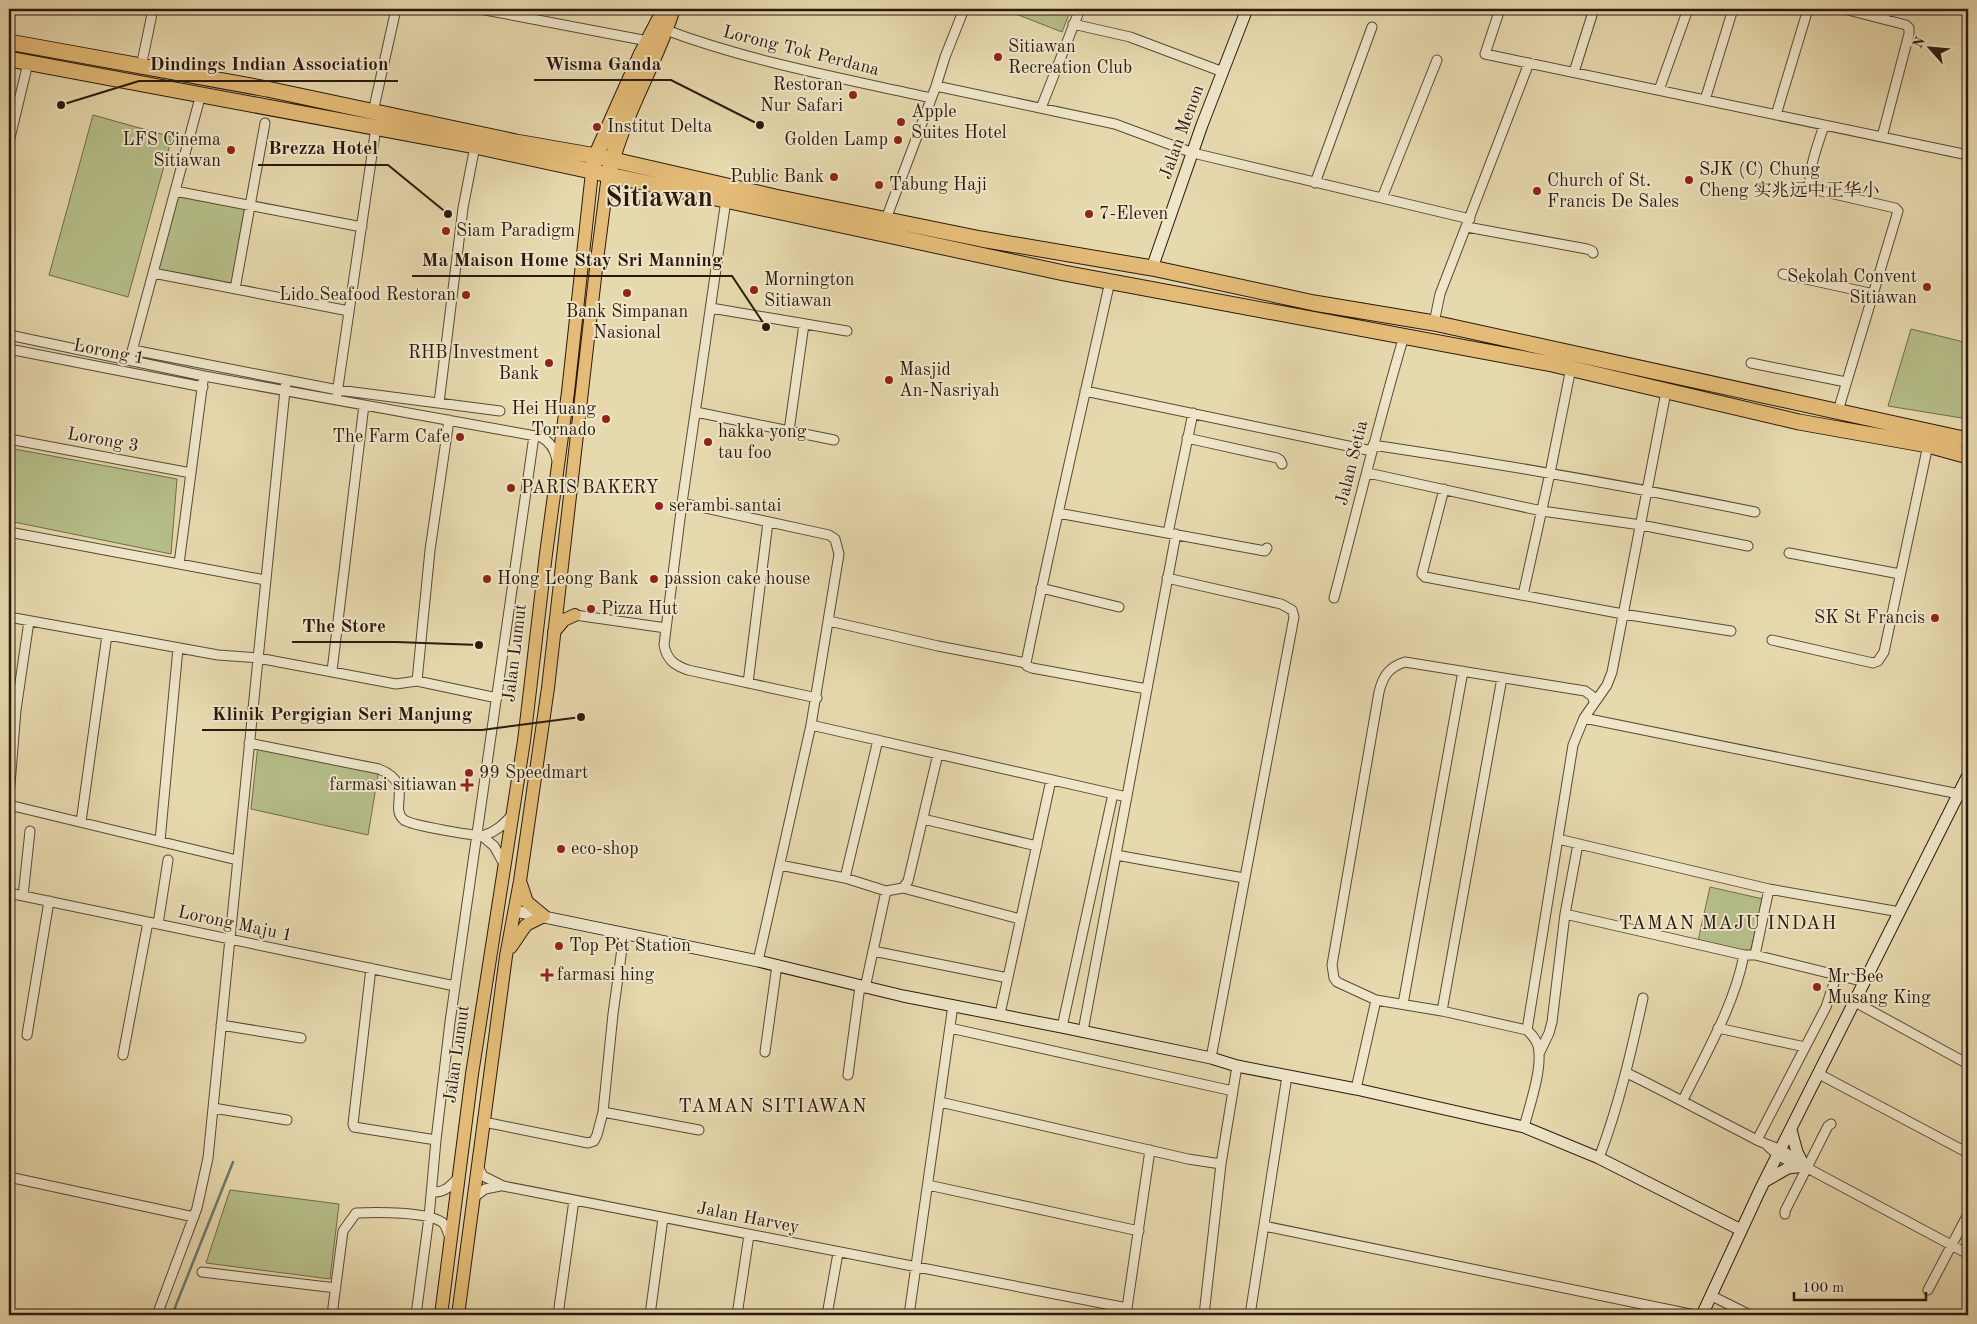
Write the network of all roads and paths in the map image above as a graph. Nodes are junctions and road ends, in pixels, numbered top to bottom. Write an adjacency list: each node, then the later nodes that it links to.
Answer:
1 (153, 9): 26 (street)
2 (396, 9): 36 (street)
3 (480, 9): 20 (street)
4 (665, 9): 20 (highway, Jalan Lumut)
5 (672, 9): 19 (highway, Jalan Lumut)
6 (964, 9): 29 (street)
7 (1080, 9): 17 (street)
8 (1247, 9): 27 (street, Jalan Menon)
9 (1500, 9): 25 (street)
10 (1594, 9): 28 (street)
11 (1688, 9): 30 (street)
12 (1733, 9): 33 (street)
13 (1808, 9): 35 (street)
14 (1844, 9): 16 (street)
15 (1887, 9): 16 (street)
16 (1884, 20): 39 (street)
17 (1074, 24): 27 (street); 34 (street)
18 (1372, 27): 47 (street)
19 (666, 30): 32 (street, Lorong Tok Perdana); 45 (highway, Jalan Lumut)
20 (648, 41): 44 (highway, Jalan Lumut)
21 (9, 42): 26 (highway)
22 (9, 59): 24 (highway)
23 (1437, 60): 49 (street)
24 (28, 63): 31 (highway); 40 (street)
25 (1528, 63): 28 (street); 53 (street)
26 (141, 67): 36 (highway)
27 (1223, 72): 42 (street, Jalan Menon)
28 (1574, 72): 30 (street)
29 (936, 86): 32 (street); 34 (street)
30 (1659, 90): 33 (street)
31 (201, 94): 36 (highway); 48 (street)
32 (931, 98): 52 (street)
33 (1705, 100): 35 (street)
34 (1041, 108): 42 (street)
35 (1776, 115): 38 (street)
36 (375, 120): 41 (highway); 44 (highway); 54 (street)
37 (265, 123): 51 (street)
38 (1824, 125): 39 (street); 62 (street)
39 (1882, 137): 43 (street)
40 (9, 142)
41 (475, 146): 46 (highway); 88 (street)
42 (1192, 152): 47 (street); 57 (street, Jalan Menon)
43 (1968, 155)
44 (596, 156): 45 (highway); 46 (highway, Jalan Lumut)
45 (610, 167): 46 (highway); 50 (highway); 52 (highway); 130 (main road, Jalan Lumut)
46 (592, 172): 107 (main road, Jalan Lumut)
47 (1315, 183): 49 (street)
48 (175, 191): 51 (street); 58 (street)
49 (1382, 198): 53 (street)
50 (726, 200): 60 (highway); 65 (street)
51 (250, 205): 54 (street); 61 (street)
52 (886, 219): 55 (highway)
53 (1468, 223): 56 (street); 67 (street)
54 (362, 227): 66 (street)
55 (982, 238): 57 (highway); 60 (highway)
56 (1593, 254)
57 (1152, 268): 63 (highway); 64 (highway)
58 (153, 273): 61 (street); 73 (street)
59 (1783, 274): 62 (street)
60 (1110, 281): 64 (highway); 85 (street)
61 (235, 289): 66 (street)
62 (1874, 294): 81 (street)
63 (1314, 303): 67 (highway); 71 (highway)
64 (1243, 306): 71 (highway)
65 (711, 308): 68 (street); 92 (street)
66 (349, 311): 84 (street)
67 (1434, 323): 75 (highway); 76 (highway)
68 (804, 324): 69 (street); 96 (street)
69 (846, 331)
70 (9, 335): 74 (street)
71 (1404, 336): 76 (highway); 104 (street, Jalan Setia)
72 (9, 349): 82 (street, Lorong 1)
73 (132, 350): 74 (street); 79 (street)
74 (130, 360): 78 (street)
75 (1570, 361): 76 (highway); 80 (highway); 86 (highway); 110 (street)
76 (1552, 364)
77 (1752, 364): 81 (street)
78 (204, 376): 82 (street); 83 (street)
79 (286, 380): 83 (street); 84 (street)
80 (1702, 380): 91 (highway); 95 (highway)
81 (1846, 382): 91 (street)
82 (203, 387): 108 (street)
83 (284, 390): 87 (street); 127 (street)
84 (338, 390): 87 (street); 88 (street)
85 (1085, 391): 93 (street); 116 (street)
86 (1666, 392): 95 (highway); 112 (street)
87 (336, 400): 89 (street)
88 (439, 403): 90 (street)
89 (364, 405): 94 (street); 146 (street)
90 (500, 411)
91 (1838, 411): 101 (highway); 102 (highway)
92 (696, 412): 96 (street); 113 (street)
93 (1193, 413): 98 (street); 104 (street)
94 (449, 420): 97 (street); 149 (street)
95 (1799, 422): 102 (highway)
96 (789, 431): 100 (street)
97 (534, 436): 107 (street); 153 (street)
98 (1187, 438): 106 (street); 120 (street)
99 (9, 439): 108 (street, Lorong 3)
100 (834, 440)
101 (1968, 440)
102 (1910, 442): 103 (highway)
103 (1928, 446): 105 (highway); 125 (street)
104 (1373, 448): 109 (street, Jalan Setia); 110 (street)
105 (1968, 456)
106 (1282, 464)
107 (558, 466): 157 (main road, Jalan Lumut)
108 (191, 473): 124 (street)
109 (1368, 473): 111 (street); 131 (street, Jalan Setia)
110 (1550, 473): 112 (street); 114 (street)
111 (1444, 490): 114 (street); 129 (street)
112 (1648, 490): 115 (street); 118 (street)
113 (682, 503): 117 (street); 138 (street)
114 (1542, 511): 118 (street); 129 (street)
115 (1755, 512)
116 (1058, 513): 120 (street); 128 (street)
117 (768, 522): 137 (street); 150 (street)
118 (1641, 525): 121 (street); 133 (street)
119 (9, 532): 124 (street)
120 (1172, 534): 122 (street); 126 (street)
121 (1748, 546)
122 (1267, 548)
123 (1789, 553): 125 (street)
124 (179, 564): 127 (street)
125 (1900, 574): 142 (street)
126 (1167, 578): 152 (street); 187 (street)
127 (265, 580): 144 (street)
128 (1041, 588): 132 (street); 145 (street)
129 (1523, 595): 133 (street)
130 (558, 597): 134 (main road); 140 (main road, Jalan Lumut)
131 (1334, 598)
132 (1119, 607)
133 (1622, 614): 139 (street); 156 (street)
134 (575, 615): 138 (street); 140 (main road)
135 (9, 618): 136 (street)
136 (28, 621): 141 (street); 155 (street)
137 (829, 621): 145 (street); 154 (street)
138 (666, 628): 150 (street)
139 (1731, 631)
140 (554, 633): 151 (main road, Jalan Lumut)
141 (107, 635): 143 (street); 174 (street)
142 (1772, 640)
143 (178, 648): 144 (street); 178 (street)
144 (258, 658): 146 (street); 162 (street)
145 (1026, 663): 152 (street)
146 (332, 672): 149 (street)
147 (1464, 672): 148 (street); 219 (street); 221 (street)
148 (1502, 678): 156 (street); 223 (street)
149 (417, 681): 153 (street)
150 (748, 683): 154 (street)
151 (548, 688): 157 (main road); 161 (main road, Jalan Lumut)
152 (1147, 689): 170 (street)
153 (497, 698): 176 (street)
154 (817, 698): 159 (street)
155 (13, 701): 169 (street)
156 (1594, 701): 158 (street)
157 (526, 712): 164 (main road, Jalan Lumut)
158 (1584, 718): 168 (street); 177 (street)
159 (811, 726): 160 (street); 184 (street)
160 (878, 740): 163 (street); 186 (street)
161 (540, 742): 164 (main road); 189 (main road, Jalan Lumut)
162 (249, 743): 176 (street); 183 (street)
163 (938, 754): 166 (street); 173 (street)
164 (520, 769): 172 (main road, Jalan Lumut)
165 (1968, 775): 168 (street)
166 (1051, 780): 167 (street); 180 (street)
167 (1113, 794): 170 (street); 226 (street)
168 (1959, 794): 197 (street)
169 (9, 797)
170 (1127, 797): 181 (street)
171 (9, 805): 174 (street)
172 (513, 814): 176 (street); 185 (main road, Jalan Lumut)
173 (923, 819): 180 (street); 190 (street)
174 (81, 822): 178 (street)
175 (30, 831): 194 (street)
176 (480, 835): 185 (street); 216 (street)
177 (1558, 839): 179 (street); 229 (street)
178 (160, 841): 183 (street)
179 (1578, 844): 191 (street); 198 (street)
180 (1036, 846): 200 (street)
181 (1116, 856): 187 (street); 230 (street)
182 (168, 860): 202 (street)
183 (237, 860): 205 (street)
184 (780, 865): 186 (street); 210 (street)
185 (505, 866): 188 (main road, Jalan Lumut)
186 (846, 878): 192 (street)
187 (1244, 878): 237 (street)
188 (502, 880): 196 (main road); 204 (main road, Jalan Lumut)
189 (520, 881): 196 (main road, Jalan Lumut); 199 (main road)
190 (903, 888): 192 (street); 200 (street)
191 (1769, 889): 197 (street); 208 (street)
192 (886, 891): 206 (street)
193 (9, 893): 194 (street, Lorong Maju 1)
194 (23, 896): 195 (street, Lorong Maju 1)
195 (49, 901): 201 (street, Lorong Maju 1); 231 (street)
196 (515, 912): 199 (street); 204 (main road); 209 (main road, Jalan Lumut)
197 (1900, 912): 215 (street)
198 (1565, 914): 207 (street); 236 (street)
199 (544, 916): 203 (street); 209 (main road)
200 (1020, 919): 214 (street)
201 (148, 922): 202 (street, Lorong Maju 1); 235 (street)
202 (158, 924): 205 (street, Lorong Maju 1)
203 (624, 934): 210 (street); 249 (street)
204 (492, 938): 266 (main road, Jalan Lumut)
205 (229, 939): 212 (street, Lorong Maju 1); 225 (street)
206 (873, 951): 214 (street); 217 (street)
207 (1744, 955): 208 (street); 228 (street)
208 (1755, 955): 213 (street)
209 (506, 956): 251 (main road, Jalan Lumut)
210 (758, 961): 211 (street)
211 (777, 965): 217 (street); 234 (street)
212 (371, 968): 216 (street, Lorong Maju 1); 256 (street)
213 (1837, 974): 215 (street); 233 (street)
214 (1008, 978): 224 (street)
215 (1865, 982): 220 (street)
216 (455, 986): 256 (street)
217 (863, 987): 222 (street); 242 (street)
218 (1643, 998): 240 (street)
219 (1376, 1000): 221 (street); 244 (street)
220 (1855, 1002): 238 (street); 241 (street)
221 (1403, 1004): 223 (street)
222 (953, 1006): 224 (street); 227 (street)
223 (1442, 1011): 229 (street)
224 (1000, 1014): 226 (street)
225 (221, 1025): 232 (street); 248 (street)
226 (1062, 1027): 230 (street)
227 (950, 1028): 245 (street); 247 (street)
228 (1718, 1028): 233 (street); 246 (street)
229 (1527, 1030): 236 (street)
230 (1083, 1031): 237 (street)
231 (27, 1035)
232 (301, 1038)
233 (1805, 1047): 257 (street)
234 (766, 1052)
235 (123, 1056)
236 (1538, 1056): 253 (street)
237 (1211, 1058): 239 (street)
238 (1968, 1064)
239 (1237, 1066): 243 (street); 245 (street)
240 (1627, 1073): 246 (street); 261 (street)
241 (1819, 1074): 255 (street); 260 (street)
242 (848, 1075)
243 (1287, 1076): 244 (street); 278 (street)
244 (1356, 1089): 253 (street)
245 (1233, 1091): 262 (street)
246 (1683, 1100): 257 (street)
247 (940, 1102): 258 (street); 268 (street)
248 (213, 1108): 250 (street); 275 (street)
249 (604, 1112): 251 (street); 254 (street)
250 (287, 1120)
251 (484, 1122): 263 (main road, Jalan Lumut)
252 (1831, 1124): 264 (street)
253 (1524, 1126): 261 (street)
254 (699, 1130)
255 (1791, 1130): 259 (street); 264 (street)
256 (436, 1140): 270 (street)
257 (1757, 1140): 259 (street)
258 (1150, 1150): 262 (street); 280 (street)
259 (1780, 1153): 264 (street); 267 (street)
260 (1968, 1153)
261 (1599, 1158): 279 (street)
262 (1221, 1164): 302 (street)
263 (477, 1165): 269 (street); 271 (main road, Jalan Lumut)
264 (1803, 1166): 267 (street); 273 (street); 283 (street)
265 (9, 1177): 275 (street)
266 (459, 1177): 270 (street); 282 (main road, Jalan Lumut)
267 (1765, 1181): 279 (street)
268 (928, 1184): 280 (street); 286 (street)
269 (503, 1186): 271 (street); 272 (street, Jalan Harvey)
270 (432, 1192): 276 (street)
271 (473, 1198): 296 (main road, Jalan Lumut)
272 (574, 1200): 277 (street, Jalan Harvey); 297 (street)
273 (1785, 1214)
274 (1968, 1214): 283 (street)
275 (194, 1217): 292 (street)
276 (429, 1217): 282 (street); 288 (street); 294 (street)
277 (663, 1218): 281 (street, Jalan Harvey); 298 (street)
278 (1264, 1226): 303 (street); 304 (street)
279 (1741, 1230): 290 (street)
280 (1139, 1231): 291 (street)
281 (749, 1235): 284 (street, Jalan Harvey); 299 (street)
282 (450, 1240): 295 (main road, Jalan Lumut)
283 (1952, 1245): 285 (street); 289 (street)
284 (838, 1253): 286 (street, Jalan Harvey); 300 (street)
285 (1968, 1254)
286 (915, 1268): 291 (street, Jalan Harvey); 301 (street)
287 (202, 1272): 288 (street)
288 (336, 1288): 293 (street)
289 (1928, 1290)
290 (1712, 1296): 305 (street); 306 (street)
291 (1127, 1312)
292 (157, 1315)
293 (332, 1315)
294 (416, 1315)
295 (441, 1315)
296 (458, 1315)
297 (558, 1315)
298 (650, 1315)
299 (737, 1315)
300 (827, 1315)
301 (909, 1315)
302 (1204, 1315)
303 (1250, 1315)
304 (1695, 1315)
305 (1702, 1315)
306 (1750, 1315)

